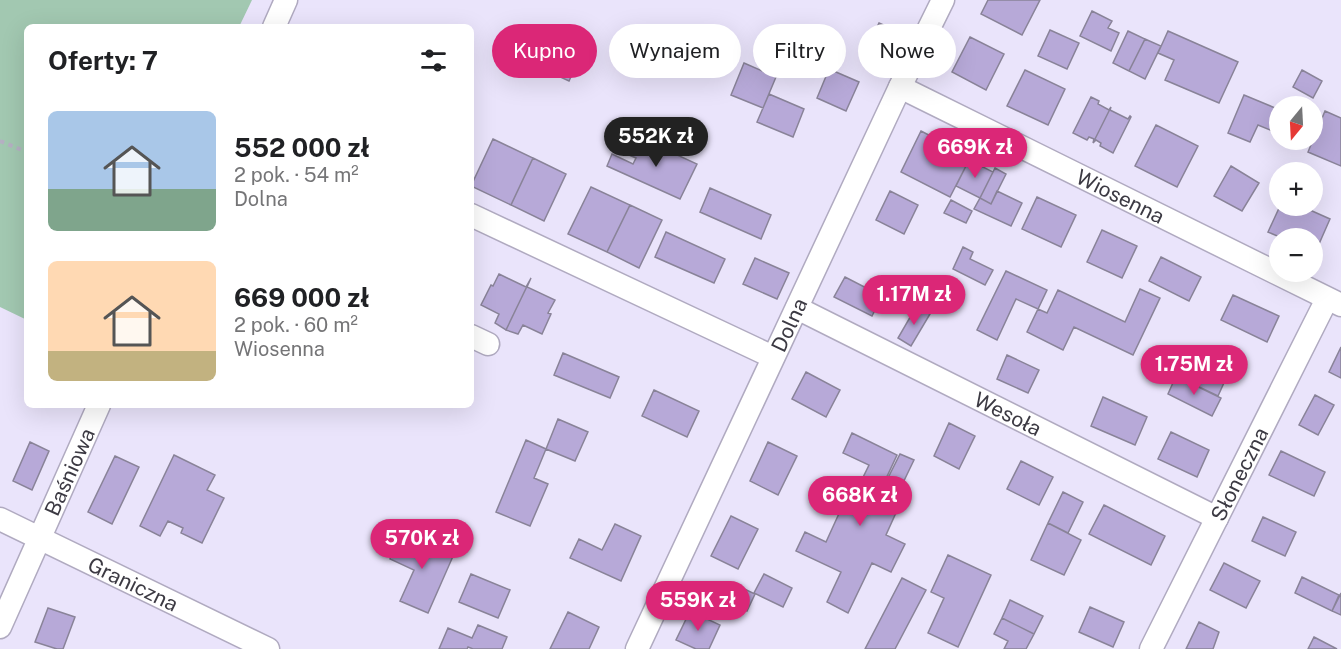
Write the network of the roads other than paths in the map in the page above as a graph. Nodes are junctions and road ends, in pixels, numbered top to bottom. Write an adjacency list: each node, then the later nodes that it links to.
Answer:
1 (286, 0): 3 (street)
2 (943, 0): 4 (street, Dolna)
3 (275, 24)
4 (900, 87): 6 (street, Wiosenna); 7 (street, Dolna)
5 (474, 216): 8 (street)
6 (1334, 302): 10 (street, Słoneczna)
7 (797, 308): 8 (street, Dolna); 10 (street, Wesoła)
8 (773, 357): 15 (street, Dolna)
9 (98, 408): 12 (street, Baśniowa)
10 (1217, 518): 16 (street, Słoneczna)
11 (0, 519): 12 (street, Graniczna)
12 (39, 538): 13 (street, Baśniowa); 14 (street, Graniczna)
13 (0, 627)
14 (268, 649)
15 (637, 649)
16 (1151, 649)

